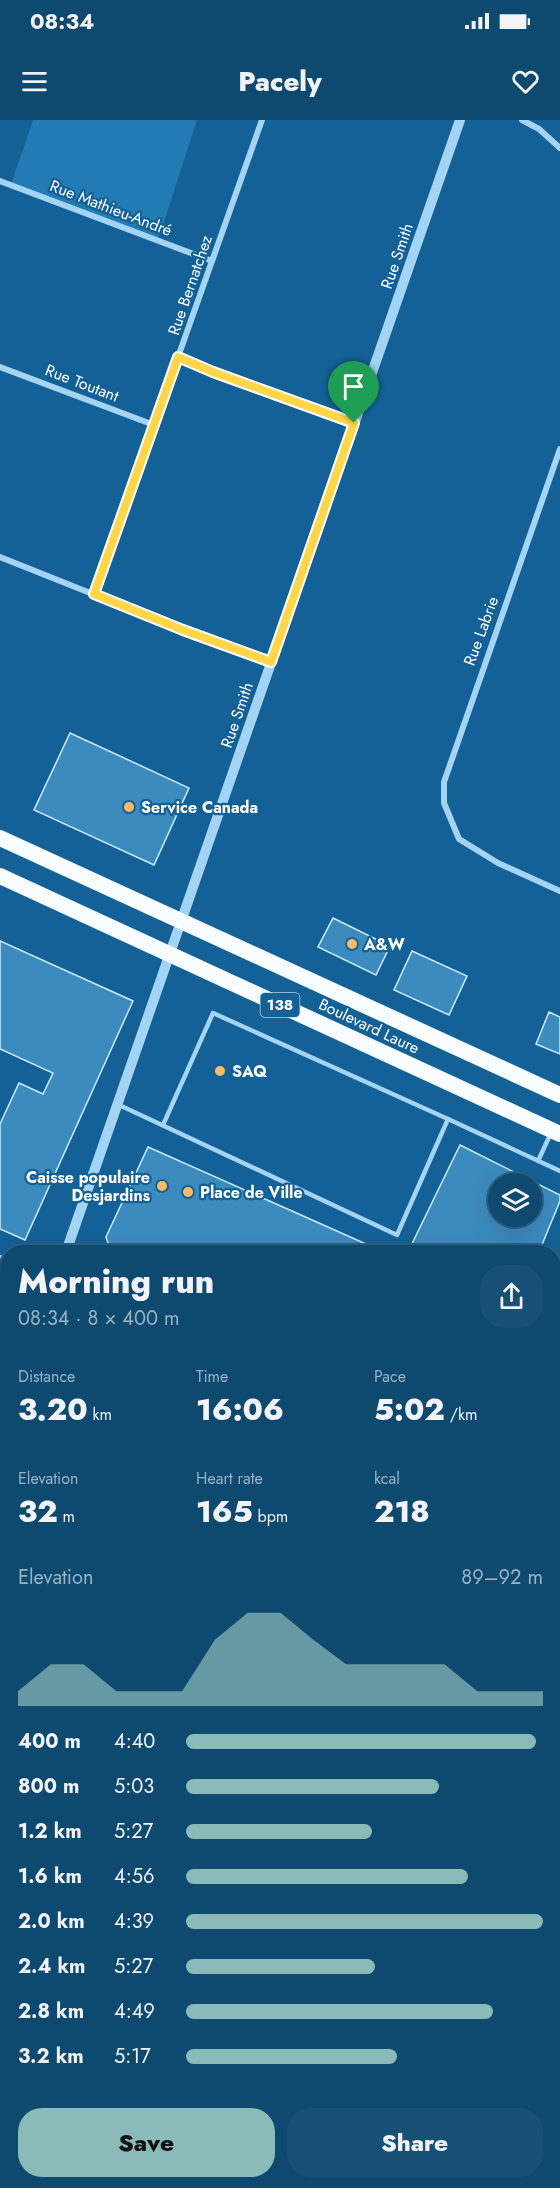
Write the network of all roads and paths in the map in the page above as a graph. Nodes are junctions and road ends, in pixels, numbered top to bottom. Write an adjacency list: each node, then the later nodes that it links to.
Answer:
1 (262, 120): 6 (street, Rue Bernatchez)
2 (460, 120): 9 (street, Rue Smith)
3 (522, 120): 4 (street)
4 (560, 148)
5 (0, 181): 6 (street, Rue Mathieu-André)
6 (212, 261): 7 (street, Rue Bernatchez)
7 (178, 357): 9 (street); 10 (street, Rue Bernatchez)
8 (0, 367): 10 (street, Rue Toutant)
9 (354, 423): 14 (street, Rue Smith)
10 (154, 425): 13 (street, Rue Bernatchez)
11 (560, 449): 17 (street, Rue Labrie)
12 (0, 557): 13 (street)
13 (94, 594): 14 (street)
14 (271, 662): 18 (street, Rue Smith)
15 (0, 838): 18 (highway, Boulevard Laure / 138)
16 (0, 876): 19 (highway, Boulevard Laure / 138)
17 (560, 891)
18 (180, 921): 19 (street, Rue Smith); 20 (highway, Boulevard Laure / 138)
19 (169, 954): 21 (street, Rue Smith); 24 (highway, Boulevard Laure / 138)
20 (560, 1095)
21 (117, 1104): 23 (lane); 27 (street, Rue Smith)
22 (448, 1119): 23 (lane); 23 (lane); 25 (lane)
23 (163, 1125)
24 (556, 1132): 25 (lane)
25 (538, 1161): 26 (lane)
26 (560, 1171)
27 (68, 1245)

